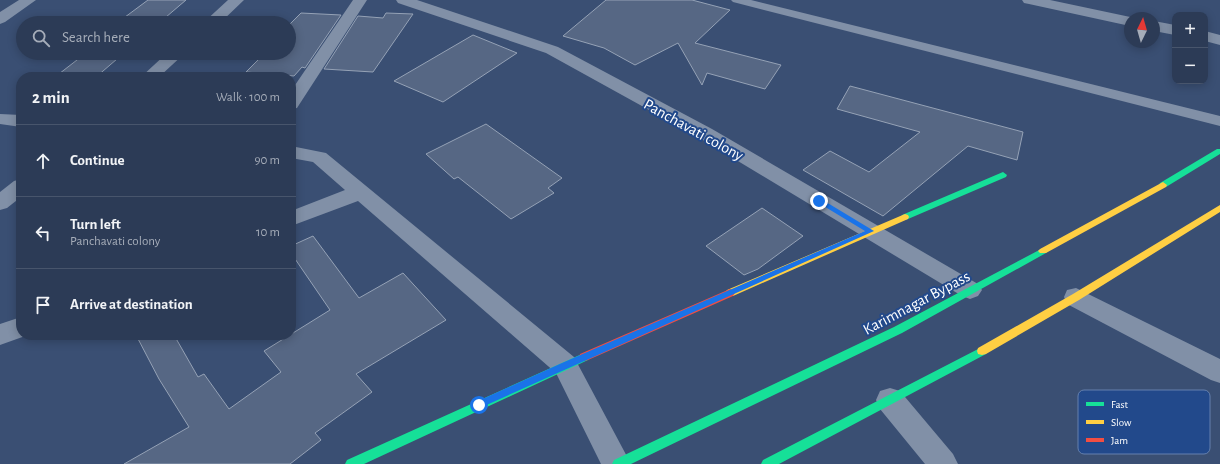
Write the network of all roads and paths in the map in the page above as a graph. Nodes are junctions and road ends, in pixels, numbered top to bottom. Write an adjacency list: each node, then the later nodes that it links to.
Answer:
1 (29, 0): 8 (street)
2 (237, 0): 7 (street)
3 (360, 0): 16 (street)
4 (403, 0): 28 (street, Panchavati colony)
5 (738, 0): 19 (lane)
6 (1029, 0): 9 (street)
7 (219, 16)
8 (0, 19)
9 (1124, 20)
10 (1160, 27): 11 (street)
11 (1172, 29)
12 (1208, 37): 13 (street)
13 (1220, 40)
14 (169, 60): 15 (street)
15 (155, 72)
16 (296, 96)
17 (0, 119): 18 (street)
18 (16, 121)
19 (1220, 121)
20 (1220, 151): 29 (main road, Karimnagar Bypass)
21 (296, 153): 24 (street)
22 (1003, 175): 28 (main road)
23 (16, 190): 25 (street)
24 (360, 192): 27 (street); 33 (street)
25 (0, 204)
26 (1220, 208): 30 (main road)
27 (296, 217)
28 (870, 231): 29 (street, Panchavati colony); 33 (main road)
29 (970, 290): 37 (main road, Karimnagar Bypass)
30 (1076, 297): 34 (street); 35 (main road)
31 (16, 329): 32 (street)
32 (0, 335)
33 (565, 365): 36 (main road); 37 (street)
34 (1220, 372)
35 (890, 400): 38 (main road); 39 (street)
36 (351, 464)
37 (617, 464)
38 (767, 464)
39 (943, 464)

